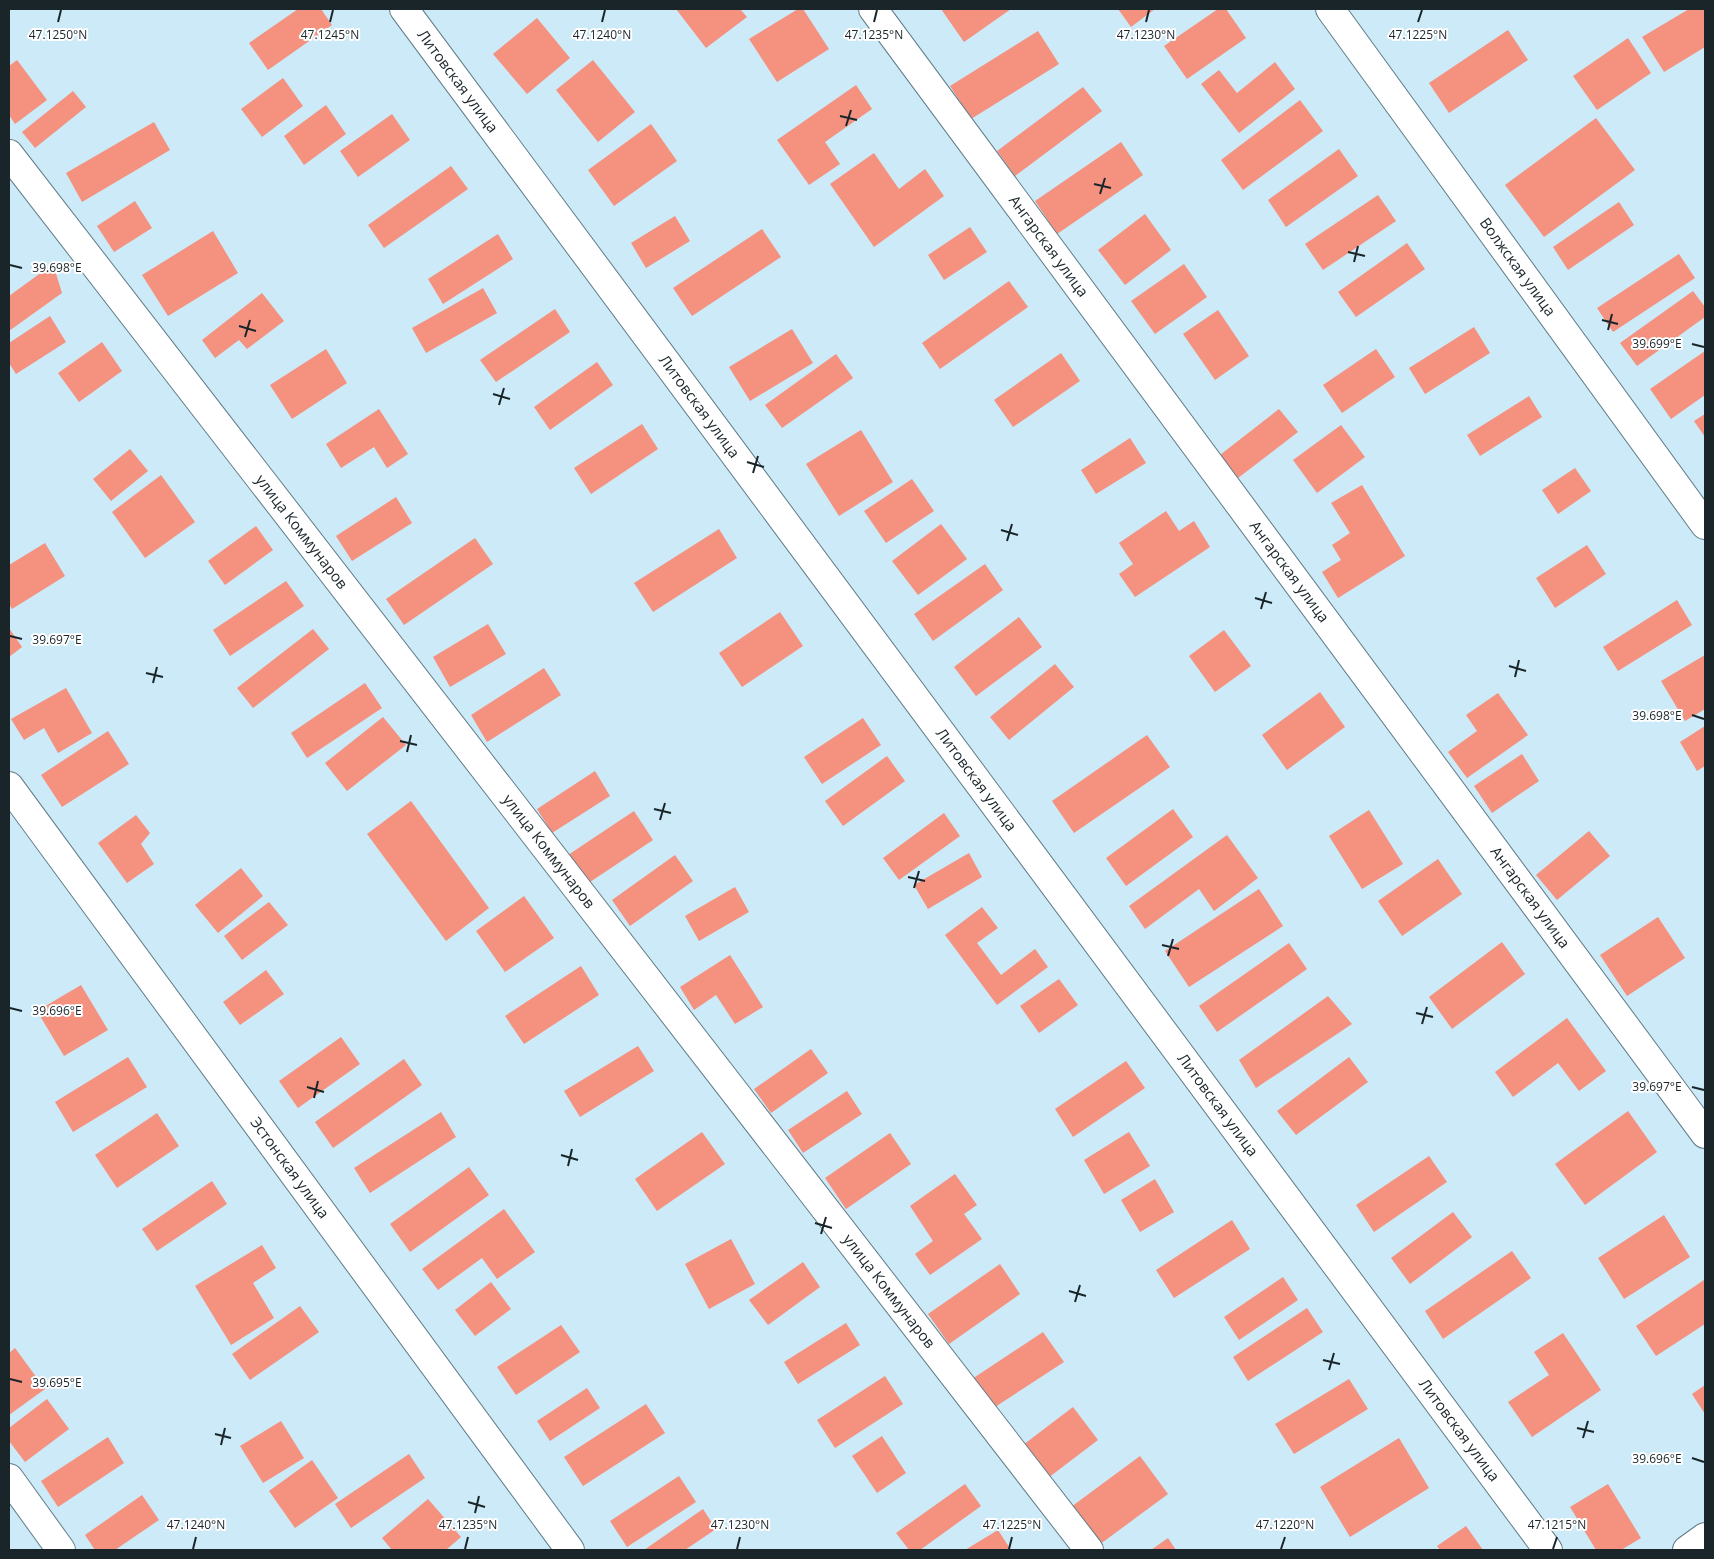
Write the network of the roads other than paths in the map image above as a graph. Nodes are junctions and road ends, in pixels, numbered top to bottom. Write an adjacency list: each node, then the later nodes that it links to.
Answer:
1 (404, 9): 13 (street, Литовская улица)
2 (873, 9): 7 (street, Ангарская улица)
3 (1330, 9): 5 (street, Волжская улица)
4 (9, 154): 12 (street, улица Коммунаров)
5 (1705, 525)
6 (9, 786): 11 (street, Эстонская улица)
7 (1705, 1134)
8 (9, 1478): 10 (street)
9 (1705, 1537): 14 (street)
10 (61, 1550)
11 (570, 1550)
12 (1089, 1550)
13 (1548, 1550)
14 (1687, 1550)

